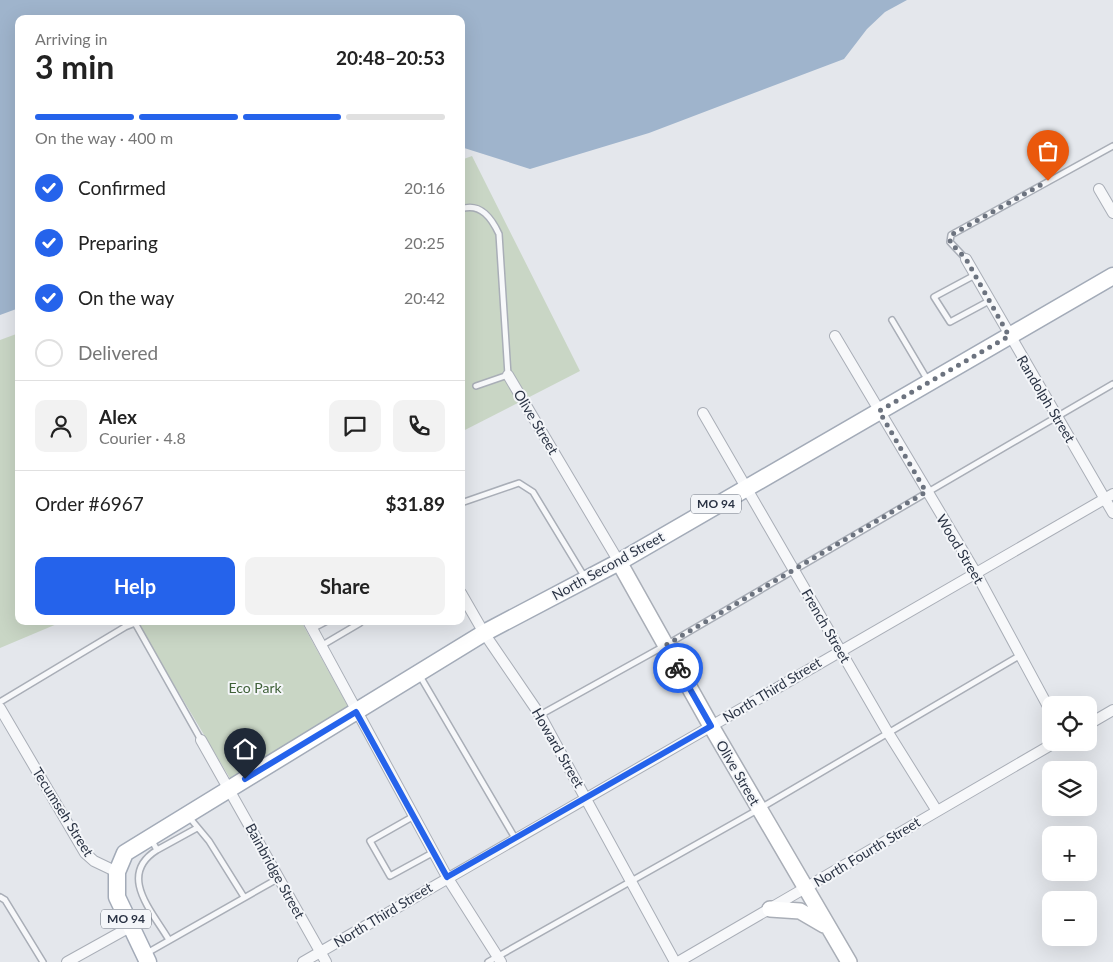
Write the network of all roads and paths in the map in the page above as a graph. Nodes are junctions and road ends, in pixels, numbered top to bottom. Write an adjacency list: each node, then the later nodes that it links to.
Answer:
1 (1113, 146): 5 (lane)
2 (1099, 190): 4 (street)
3 (465, 207): 12 (lane)
4 (1113, 213)
5 (966, 259): 6 (street, Randolph Street)
6 (974, 275): 8 (street, Randolph Street); 8 (lane)
7 (1113, 276): 11 (main road, North Second Street / MO 94)
8 (990, 302): 11 (street, Randolph Street)
9 (892, 320): 13 (lane)
10 (835, 336): 16 (street, Wood Street)
11 (1009, 336): 13 (main road, North Second Street / MO 94); 18 (street, Randolph Street)
12 (508, 375): 15 (lane); 24 (street, Olive Street)
13 (929, 382): 16 (main road, North Second Street / MO 94)
14 (1113, 384): 18 (lane)
15 (476, 386)
16 (879, 411): 19 (main road, North Second Street / MO 94); 20 (street, Wood Street)
17 (703, 412): 19 (street, French Street)
18 (1057, 416): 20 (lane); 21 (street, Randolph Street)
19 (747, 486): 24 (main road, North Second Street / MO 94); 25 (street, French Street)
20 (926, 492): 25 (lane); 26 (street, Wood Street)
21 (1109, 496): 23 (street, Randolph Street); 26 (street, North Third Street)
22 (465, 502): 27 (lane)
23 (1113, 513)
24 (619, 562): 27 (main road, North Second Street / MO 94); 34 (street, Olive Street)
25 (794, 570): 34 (lane); 36 (street, French Street)
26 (976, 573): 36 (street, North Third Street); 37 (street, Wood Street)
27 (586, 579): 33 (main road, North Second Street / MO 94)
28 (465, 600): 33 (street, Howard Street)
29 (128, 625): 40 (lane, Bainbridge Street)
30 (136, 625): 48 (lane, Bainbridge Street)
31 (310, 625): 35 (street)
32 (358, 625): 35 (lane)
33 (484, 633): 38 (main road, North Second Street / MO 94); 44 (street, Howard Street)
34 (666, 645): 44 (lane); 46 (street, Olive Street)
35 (321, 646): 43 (street)
36 (840, 650): 46 (street, North Third Street); 47 (street, French Street)
37 (1019, 656): 39 (street, Wood Street); 47 (lane)
38 (418, 674): 43 (main road, North Second Street / MO 94); 57 (lane)
39 (1042, 696)
40 (0, 702)
41 (0, 708): 60 (street, Tecumseh Street)
42 (1113, 710): 45 (street)
43 (356, 712): 50 (main road, North Second Street / MO 94); 55 (street)
44 (540, 715): 51 (street, Howard Street)
45 (1097, 719)
46 (711, 726): 51 (street, North Third Street); 52 (street, Olive Street)
47 (887, 731): 52 (lane); 53 (street, French Street)
48 (201, 740): 50 (street, Bainbridge Street)
49 (1042, 750): 53 (street, North Fourth Street)
50 (230, 789): 54 (main road, North Second Street / MO 94); 62 (street, Bainbridge Street)
51 (587, 798): 57 (street, North Third Street); 63 (street, Howard Street)
52 (759, 809): 63 (lane); 64 (street, Olive Street)
53 (937, 811): 64 (street, North Fourth Street)
54 (188, 814): 56 (lane); 58 (main road, North Second Street / MO 94)
55 (414, 816): 59 (street); 59 (lane)
56 (197, 828): 58 (lane); 66 (lane)
57 (515, 838): 61 (street, North Third Street)
58 (154, 844): 60 (main road, North Second Street / MO 94); 70 (lane)
59 (434, 852): 61 (street)
60 (117, 872): 68 (main road, MO 94)
61 (447, 877): 71 (street, North Third Street); 73 (street)
62 (279, 878): 66 (lane); 71 (street, Bainbridge Street)
63 (632, 880): 73 (lane); 79 (street, Howard Street)
64 (805, 889): 67 (street, North Fourth Street); 69 (street, Olive Street)
65 (0, 897): 74 (lane)
66 (244, 897): 70 (lane)
67 (770, 909): 69 (street); 79 (street, North Fourth Street)
68 (130, 927): 72 (main road, MO 94); 75 (street)
69 (830, 929): 80 (street, Olive Street)
70 (169, 940): 72 (lane)
71 (320, 952): 76 (street, North Third Street); 77 (street, Bainbridge Street)
72 (146, 958)
73 (500, 959): 78 (lane)
74 (43, 962)
75 (68, 962)
76 (303, 962)
77 (326, 962)
78 (488, 962)
79 (677, 962)
80 (849, 962)

